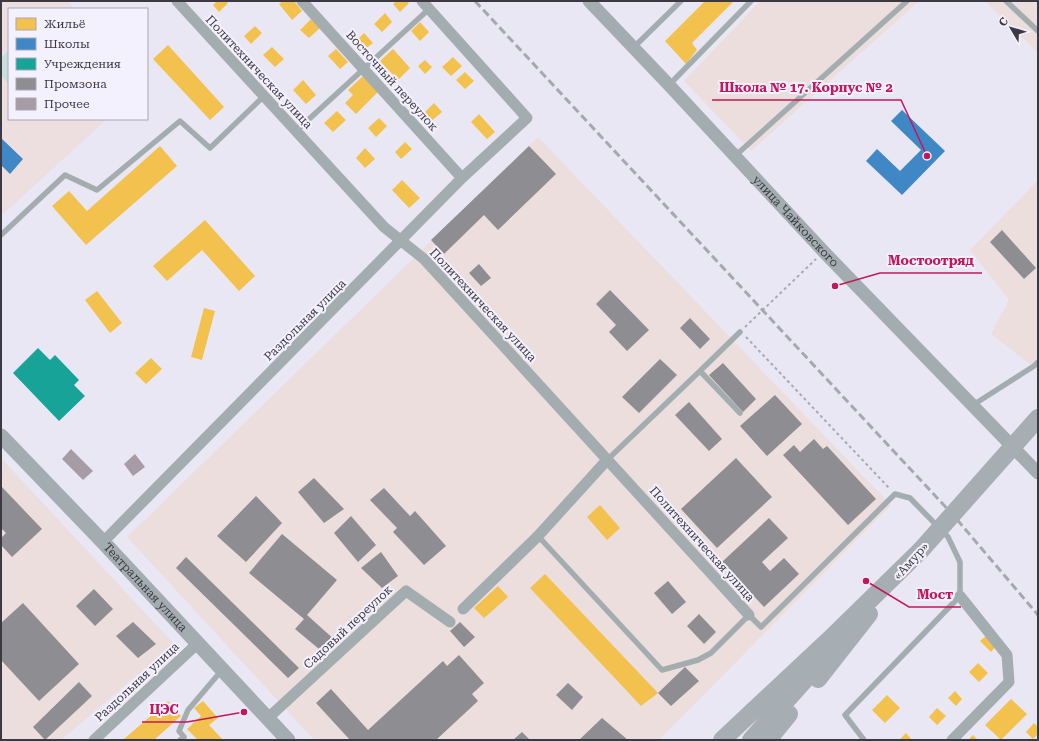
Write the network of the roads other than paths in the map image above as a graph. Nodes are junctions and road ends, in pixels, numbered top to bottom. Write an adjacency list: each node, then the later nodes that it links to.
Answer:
1 (176, 1): 13 (street, Политехническая улица)
2 (302, 1): 11 (street, Восточный переулок)
3 (589, 1): 10 (street, улица Чайковского)
4 (681, 1): 10 (lane)
5 (751, 1): 12 (lane)
6 (907, 1): 15 (lane)
7 (1006, 1): 9 (lane)
8 (425, 5): 11 (lane); 16 (street, Раздольная улица)
9 (1038, 31)
10 (633, 47): 12 (street, улица Чайковского)
11 (364, 70): 14 (lane); 16 (street, Восточный переулок)
12 (670, 85): 15 (street, улица Чайковского)
13 (264, 96): 14 (street, Политехническая улица); 17 (lane)
14 (296, 131): 18 (street, Политехническая улица)
15 (735, 156): 22 (street, улица Чайковского)
16 (462, 178): 18 (street, Раздольная улица)
17 (1, 235)
18 (401, 242): 26 (street, Политехническая улица); 29 (street, Раздольная улица)
19 (740, 332): 21 (lane)
20 (1038, 362): 22 (lane)
21 (700, 371): 23 (lane); 26 (lane)
22 (973, 406): 27 (street, улица Чайковского)
23 (740, 413)
24 (1038, 418): 30 (highway, «Амур», bridge)
25 (1, 436): 29 (main road, Театральная улица)
26 (607, 460): 28 (street); 33 (street, Политехническая улица)
27 (1038, 473)
28 (538, 536): 32 (street); 33 (lane)
29 (103, 542): 35 (main road, Театральная улица)
30 (921, 550): 41 (highway); 42 (highway, «Амур»); 43 (highway)
31 (960, 596): 33 (lane); 44 (lane); 45 (street)
32 (463, 609)
33 (748, 615)
34 (450, 622): 37 (street, Садовый переулок)
35 (198, 643): 36 (main road, Театральная улица); 38 (street, Раздольная улица)
36 (222, 669): 37 (main road, Театральная улица); 39 (lane)
37 (268, 718): 40 (main road, Театральная улица)
38 (94, 740)
39 (180, 740)
40 (288, 740)
41 (722, 740)
42 (751, 740)
43 (768, 740)
44 (864, 740)
45 (952, 740)

